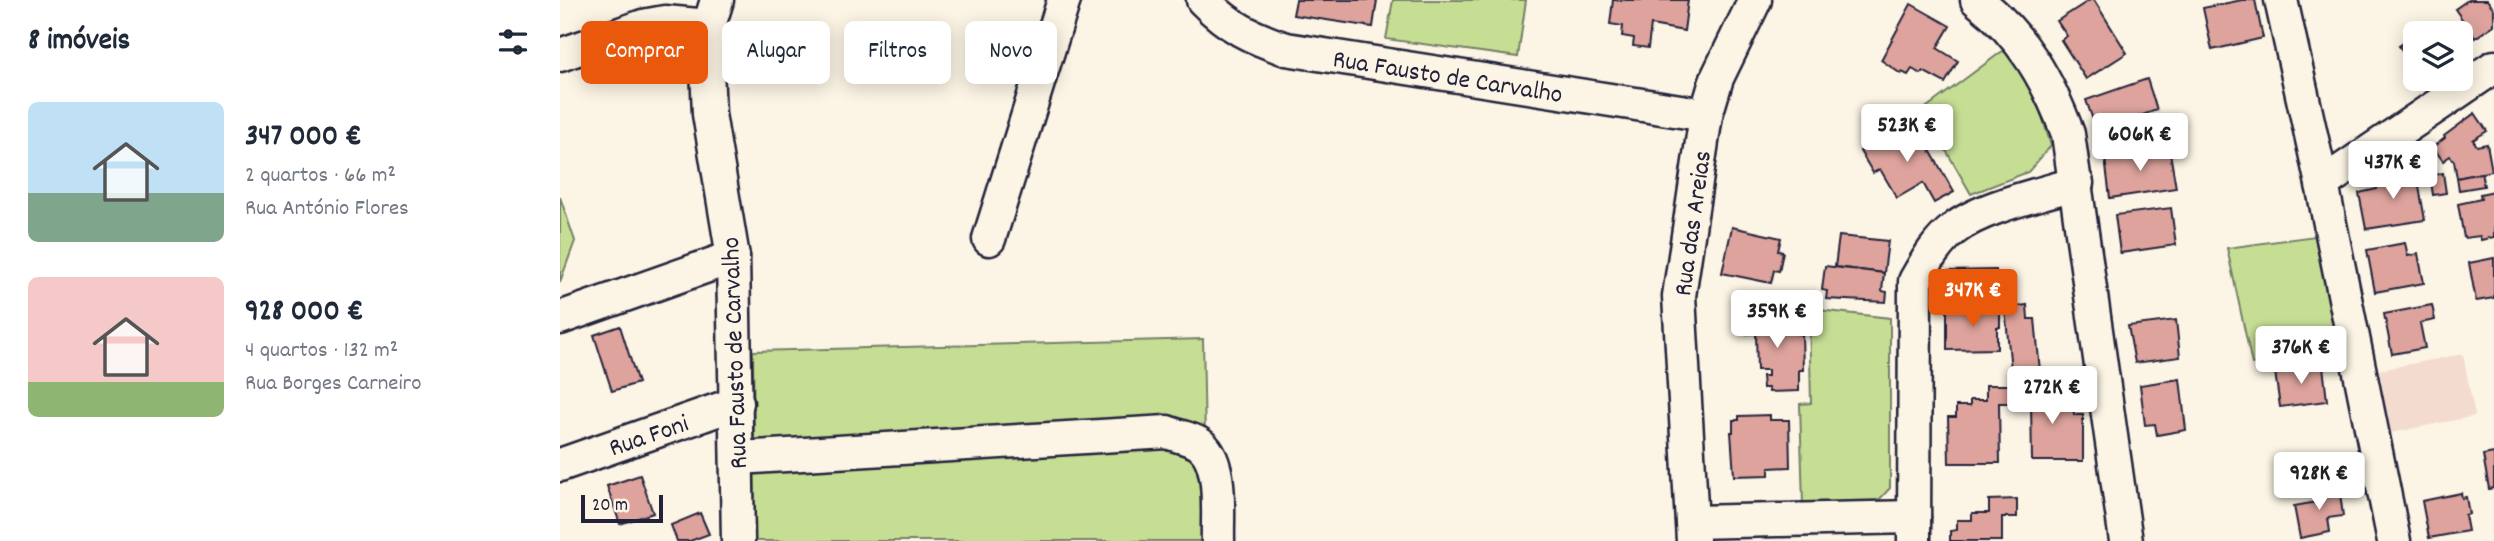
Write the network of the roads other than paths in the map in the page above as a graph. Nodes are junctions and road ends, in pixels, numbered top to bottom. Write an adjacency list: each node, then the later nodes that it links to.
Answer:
1 (1064, 0): 12 (street)
2 (1203, 0): 9 (street, Rua Fausto de Carvalho)
3 (1755, 0): 9 (street, Rua das Areias)
4 (1977, 0): 10 (street)
5 (2281, 0): 11 (street)
6 (713, 13): 7 (street); 13 (street, Rua Fausto de Carvalho)
7 (560, 55)
8 (2494, 67): 11 (street)
9 (1706, 115): 19 (street, Rua das Areias)
10 (2077, 183): 18 (street); 22 (street)
11 (2322, 184): 23 (street)
12 (989, 239)
13 (733, 257): 14 (street); 15 (street, Rua Fausto de Carvalho)
14 (560, 317)
15 (737, 403): 16 (street, Rua Fausto de Carvalho); 17 (street, Rua Foni)
16 (738, 458): 20 (street, Rua Fausto de Carvalho); 21 (street)
17 (560, 465)
18 (1914, 529): 19 (street)
19 (1693, 532)
20 (738, 541)
21 (1218, 541)
22 (2126, 541)
23 (2394, 541)

